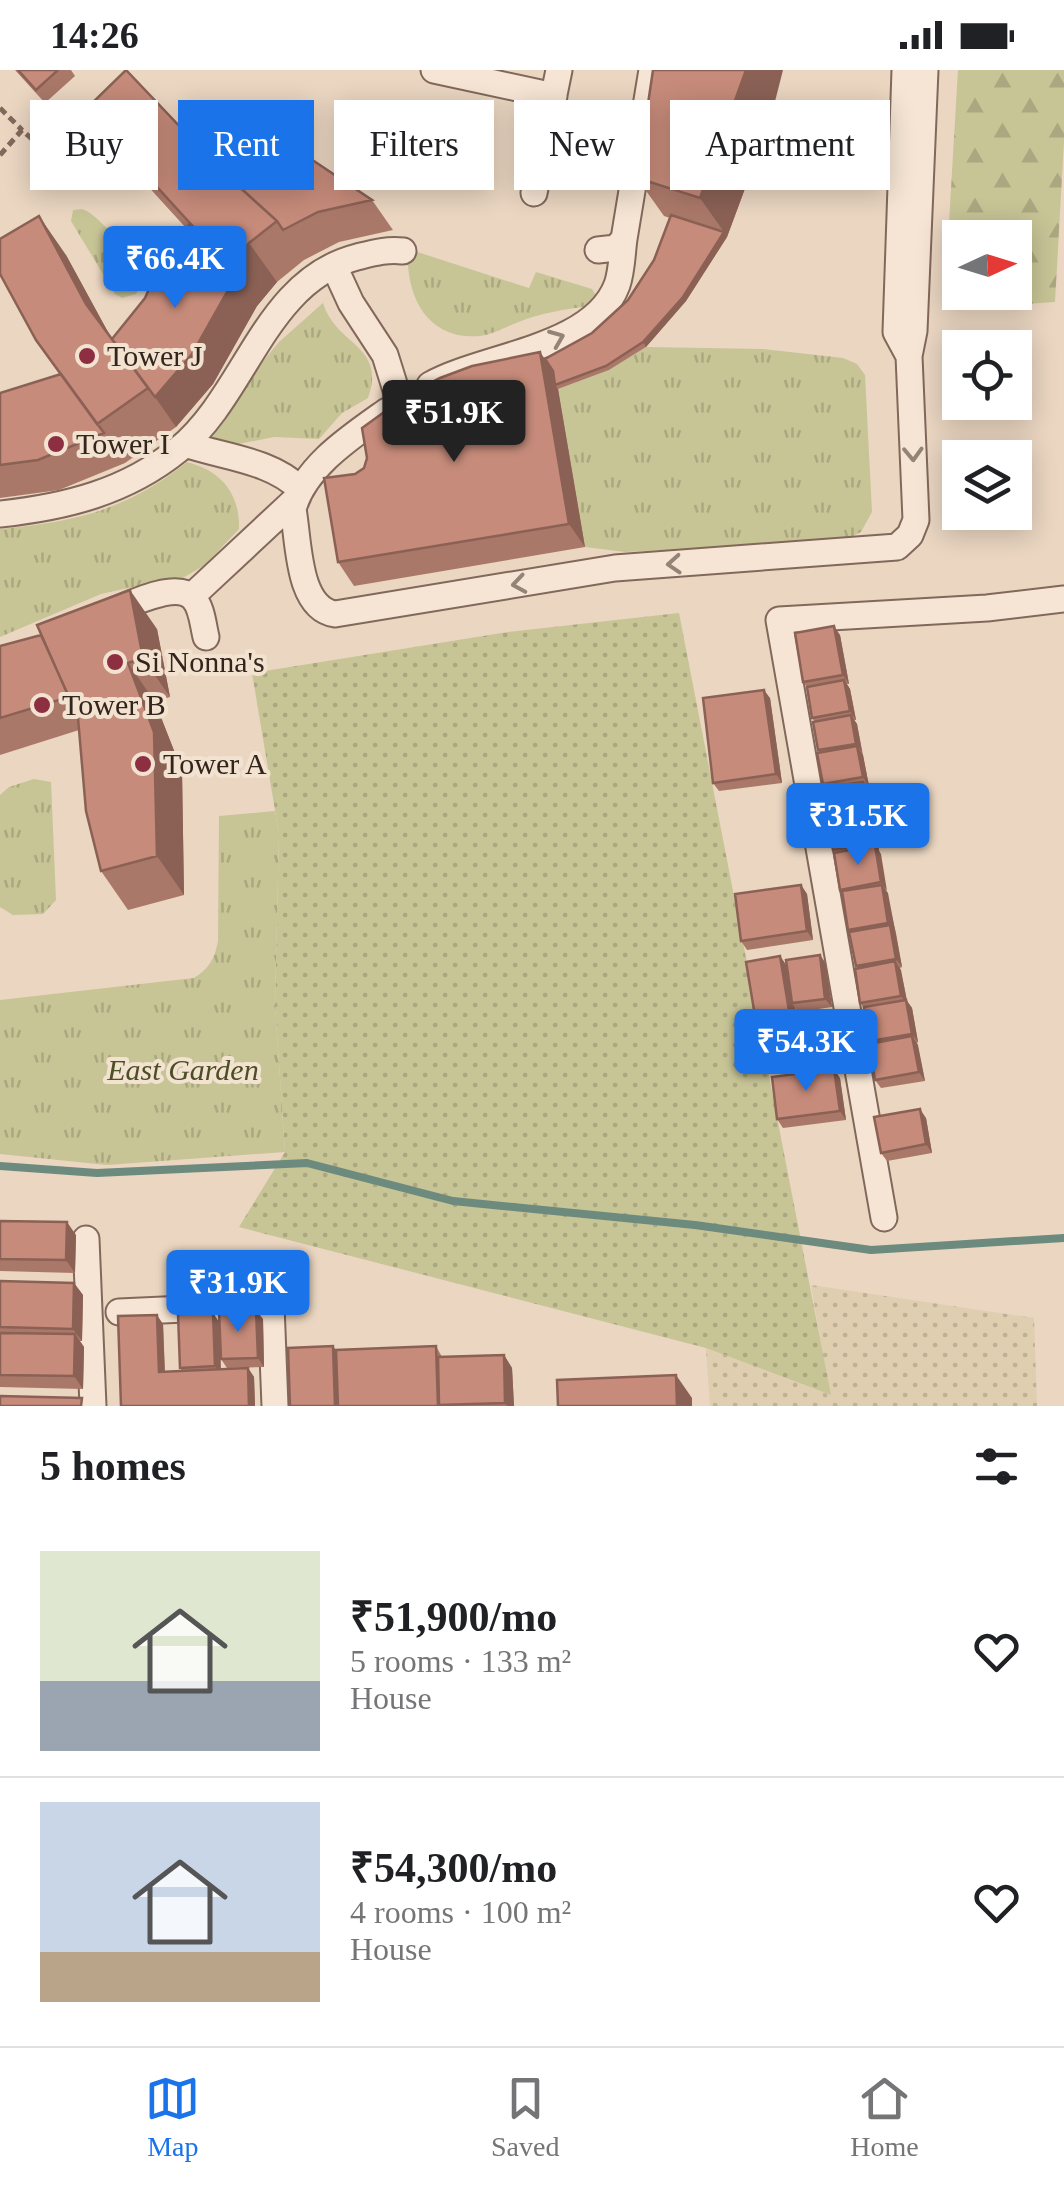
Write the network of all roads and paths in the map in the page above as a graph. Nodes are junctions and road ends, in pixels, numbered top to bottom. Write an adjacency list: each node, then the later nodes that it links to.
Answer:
1 (434, 70): 6 (street)
2 (560, 70): 6 (street)
3 (652, 70): 12 (street)
4 (905, 70): 16 (street)
5 (925, 70): 16 (street)
6 (554, 96): 11 (street)
7 (0, 108): 8 (path)
8 (22, 130): 9 (path); 10 (path)
9 (30, 137)
10 (0, 155)
11 (534, 193)
12 (624, 239): 13 (street); 17 (street, one-way to 12)
13 (598, 250)
14 (403, 252): 15 (street)
15 (334, 266): 17 (street); 18 (street)
16 (910, 356): 19 (street, one-way to 19)
17 (400, 402): 19 (street)
18 (185, 444): 19 (street); 20 (street)
19 (298, 494): 21 (street)
20 (0, 514)
21 (192, 596): 23 (street); 24 (street)
22 (1064, 600): 25 (street)
23 (88, 621)
24 (206, 637)
25 (884, 1218)
26 (86, 1239): 28 (street)
27 (119, 1312): 29 (street)
28 (87, 1402)
29 (275, 1406)

